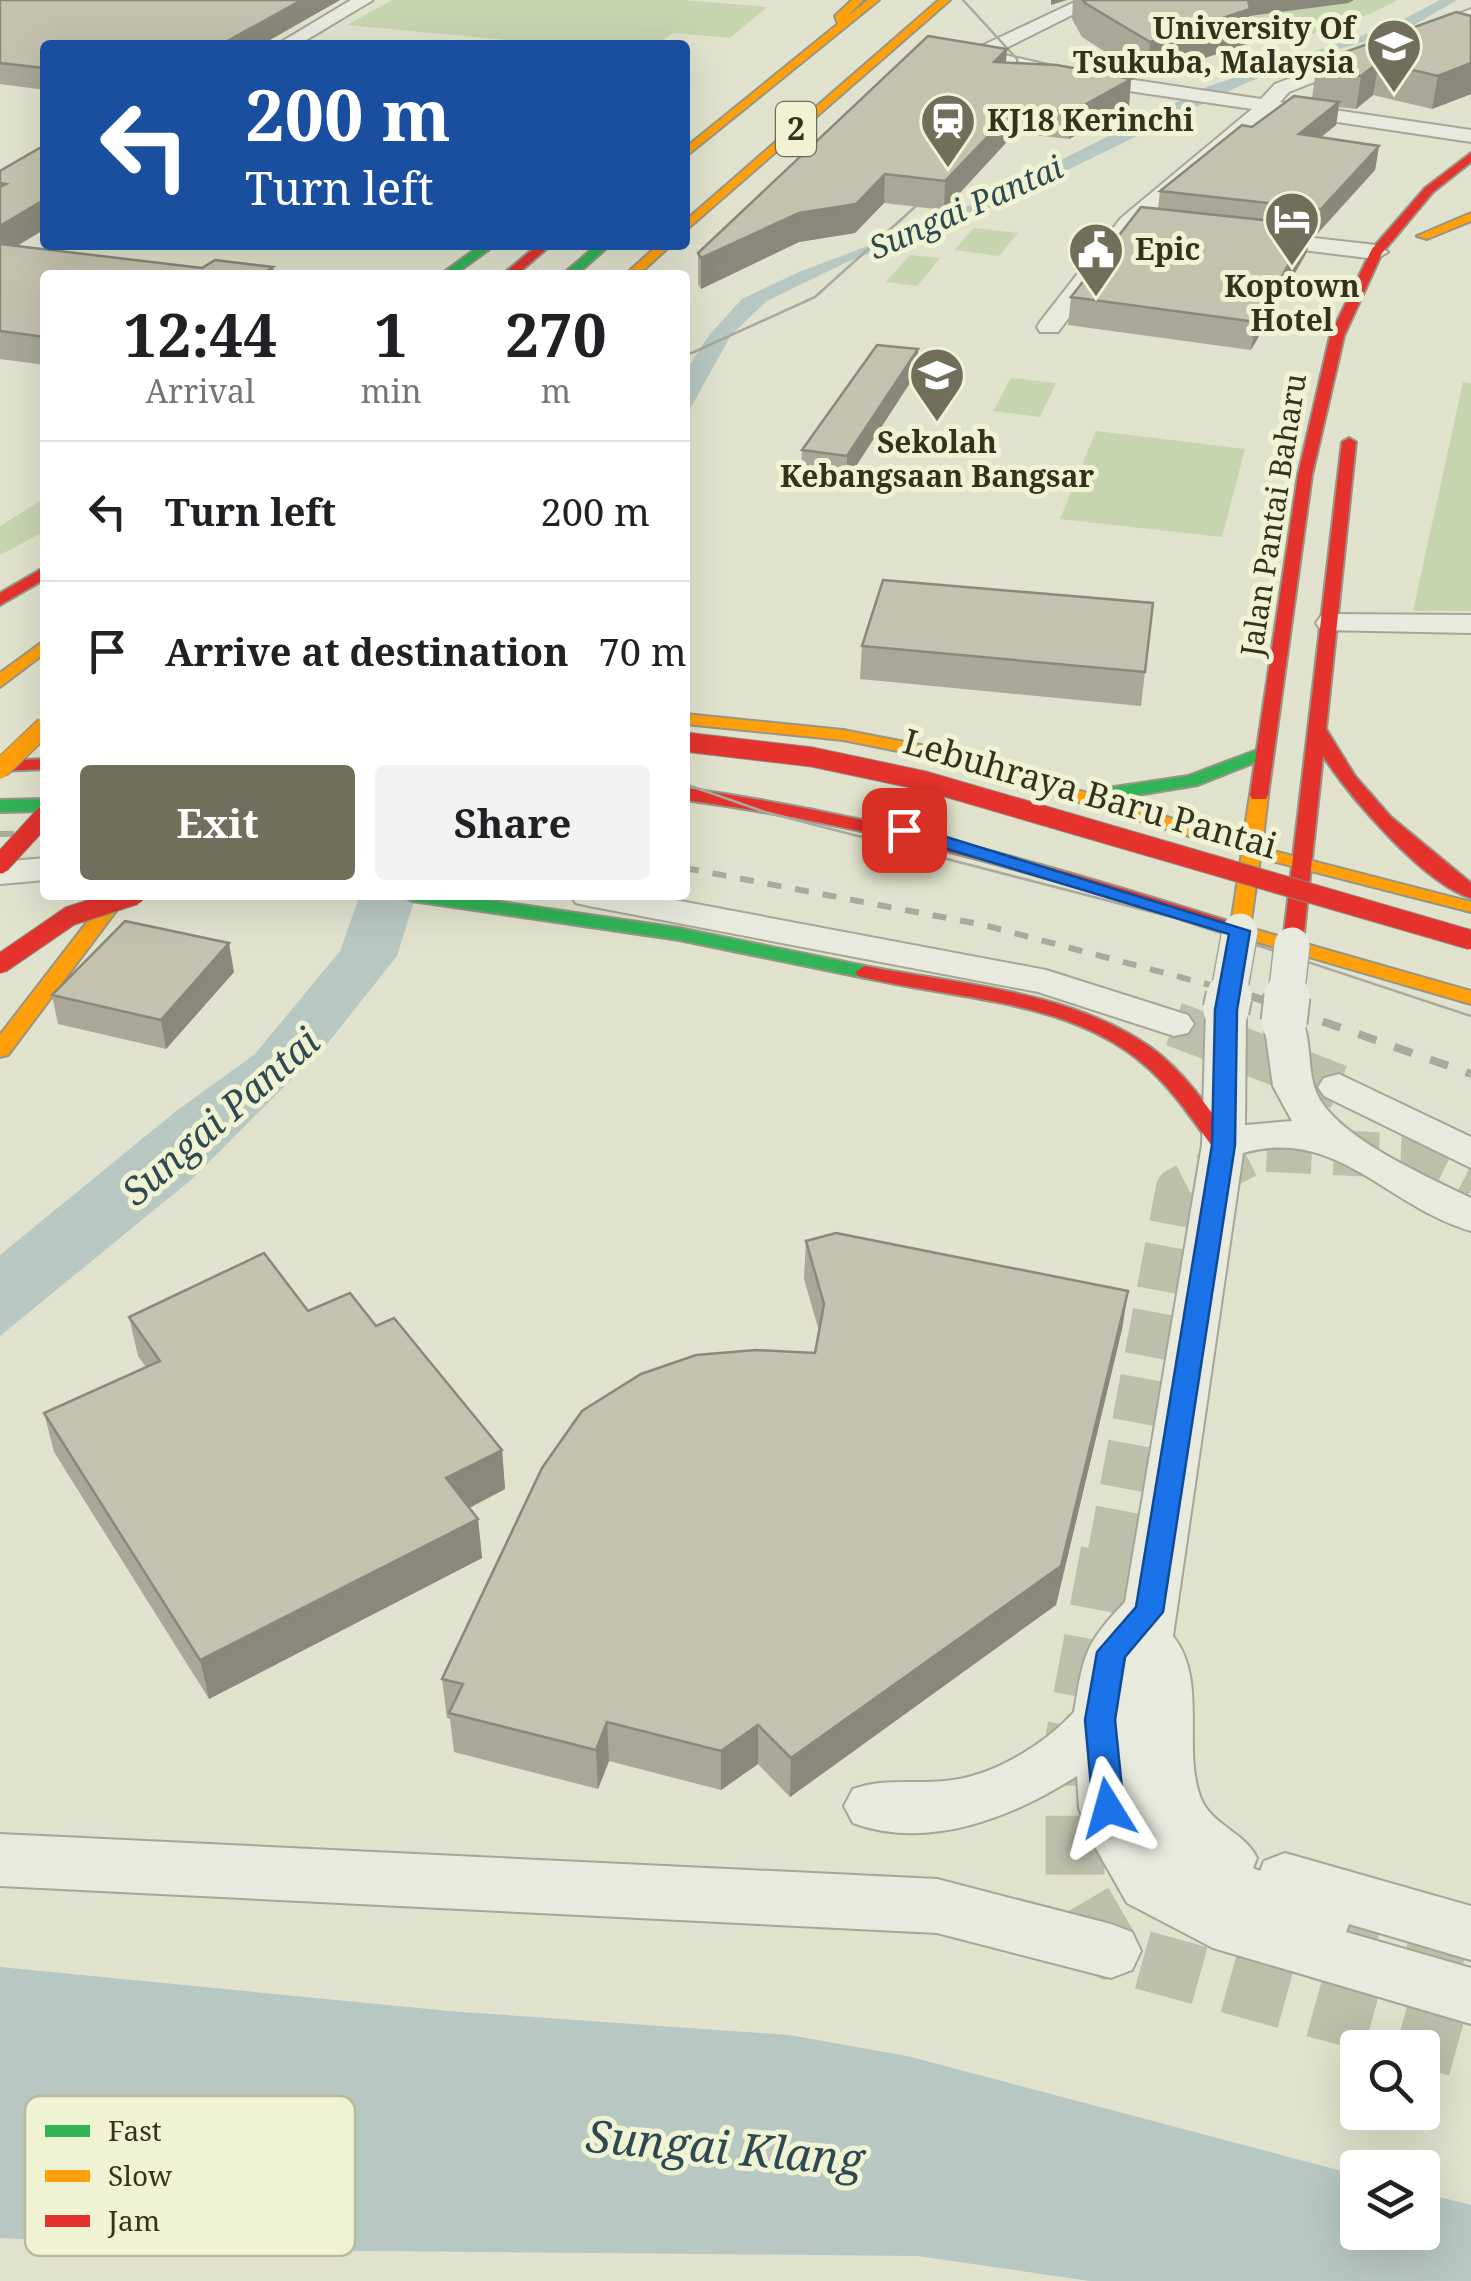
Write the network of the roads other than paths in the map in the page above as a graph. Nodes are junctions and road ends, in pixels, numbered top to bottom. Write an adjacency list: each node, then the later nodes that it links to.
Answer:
1 (364, 0): 10 (street)
2 (858, 0): 8 (main road)
3 (945, 0): 9 (main road, 2)
4 (958, 0): 9 (main road)
5 (1092, 0): 12 (street)
6 (884, 4): 8 (main road); 11 (main road, 2)
7 (1471, 14): 12 (street)
8 (842, 25): 16 (main road)
9 (907, 32): 23 (main road, 2)
10 (294, 40)
11 (824, 63): 17 (main road); 19 (main road, 2)
12 (1270, 106): 13 (street); 24 (street)
13 (1421, 126): 14 (street); 15 (street)
14 (1471, 128)
15 (1471, 136)
16 (690, 144)
17 (690, 145)
18 (1471, 156): 20 (main road, Jalan Pantai Baharu)
19 (690, 174)
20 (1438, 182): 21 (main road); 32 (main road, Jalan Pantai Baharu)
21 (1470, 186): 22 (main road)
22 (1471, 218)
23 (690, 223)
24 (1129, 224): 25 (street); 38 (street)
25 (1158, 227)
26 (1230, 235): 32 (street)
27 (482, 250): 33 (main road)
28 (540, 250): 34 (main road)
29 (567, 250): 35 (main road)
30 (598, 250): 36 (main road)
31 (658, 250): 37 (main road)
32 (1376, 252): 50 (main road, Jalan Pantai Baharu)
33 (453, 270)
34 (514, 270)
35 (543, 270)
36 (574, 270)
37 (636, 270)
38 (1049, 327)
39 (1352, 425): 42 (main road, Jalan Pantai Baharu)
40 (40, 575): 41 (main road)
41 (0, 600)
42 (1332, 622): 43 (street); 48 (main road, Jalan Pantai Baharu)
43 (1471, 624)
44 (40, 653): 45 (main road)
45 (0, 682)
46 (690, 719): 55 (main road)
47 (40, 731): 52 (main road, bridge)
48 (1318, 732): 61 (main road, Jalan Pantai Baharu); 67 (main road)
49 (690, 743): 75 (main road, Lebuhraya Baru Pantai, bridge)
50 (1266, 752): 55 (main road); 60 (main road, Jalan Pantai Baharu)
51 (40, 764): 52 (main road)
52 (0, 767)
53 (809, 782): 59 (main road, Lebuhraya Baru Pantai)
54 (690, 795): 64 (main road)
55 (1083, 799): 60 (main road); 64 (main road)
56 (0, 806): 57 (main road)
57 (40, 806)
58 (40, 821): 62 (main road, bridge)
59 (1072, 849)
60 (1253, 850): 61 (main road); 73 (main road, Jalan Pantai Baharu)
61 (1302, 863): 72 (main road); 74 (main road, Jalan Pantai Baharu)
62 (0, 864)
63 (40, 869): 65 (street)
64 (1047, 869): 73 (main road)
65 (0, 873)
66 (1215, 892): 74 (main road, Lebuhraya Baru Pantai)
67 (1471, 892)
68 (114, 900): 81 (main road)
69 (120, 900): 76 (main road, bridge)
70 (446, 900): 77 (main road)
71 (611, 900): 77 (street)
72 (1460, 905): 78 (main road)
73 (1240, 931): 74 (main road); 84 (street, bridge)
74 (1308, 934): 78 (main road); 83 (street, bridge)
75 (1471, 940)
76 (0, 964)
77 (906, 966): 80 (street); 84 (main road)
78 (1412, 980): 79 (main road)
79 (1471, 998)
80 (1174, 1024)
81 (0, 1050)
82 (1339, 1087): 85 (street)
83 (1341, 1141): 84 (street); 86 (street)
84 (1224, 1145): 87 (street)
85 (1471, 1154)
86 (1471, 1216)
87 (1149, 1612): 88 (street); 91 (street); 92 (street)
88 (1100, 1720): 89 (street); 94 (street)
89 (873, 1806)
90 (0, 1860): 93 (street)
91 (1322, 1919)
92 (1471, 1933)
93 (1111, 1951)
94 (1471, 1996)

